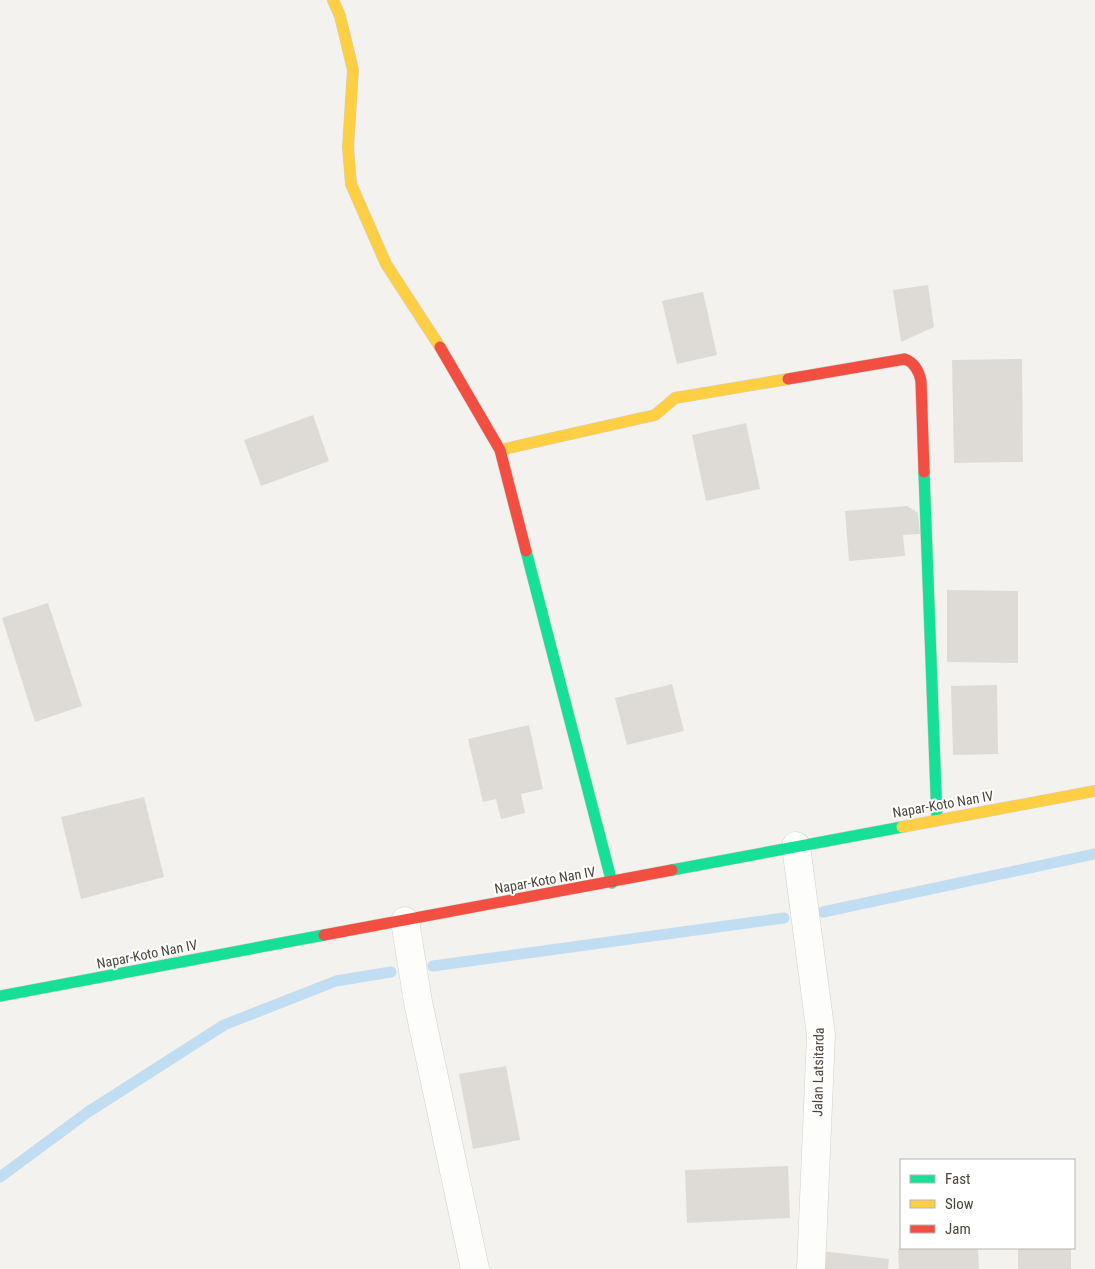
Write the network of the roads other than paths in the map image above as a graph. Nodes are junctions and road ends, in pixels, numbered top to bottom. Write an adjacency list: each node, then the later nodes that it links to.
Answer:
1 (333, 0): 2 (street)
2 (500, 450): 4 (street); 6 (street)
3 (1095, 791): 4 (street, Napar-Koto Nan IV)
4 (937, 820): 5 (street, Napar-Koto Nan IV)
5 (796, 846): 6 (street, Napar-Koto Nan IV); 10 (street, Jalan Latsitarda)
6 (612, 883): 7 (street, Napar-Koto Nan IV)
7 (405, 921): 8 (street, Napar-Koto Nan IV); 9 (street)
8 (0, 996)
9 (476, 1269)
10 (812, 1269)

